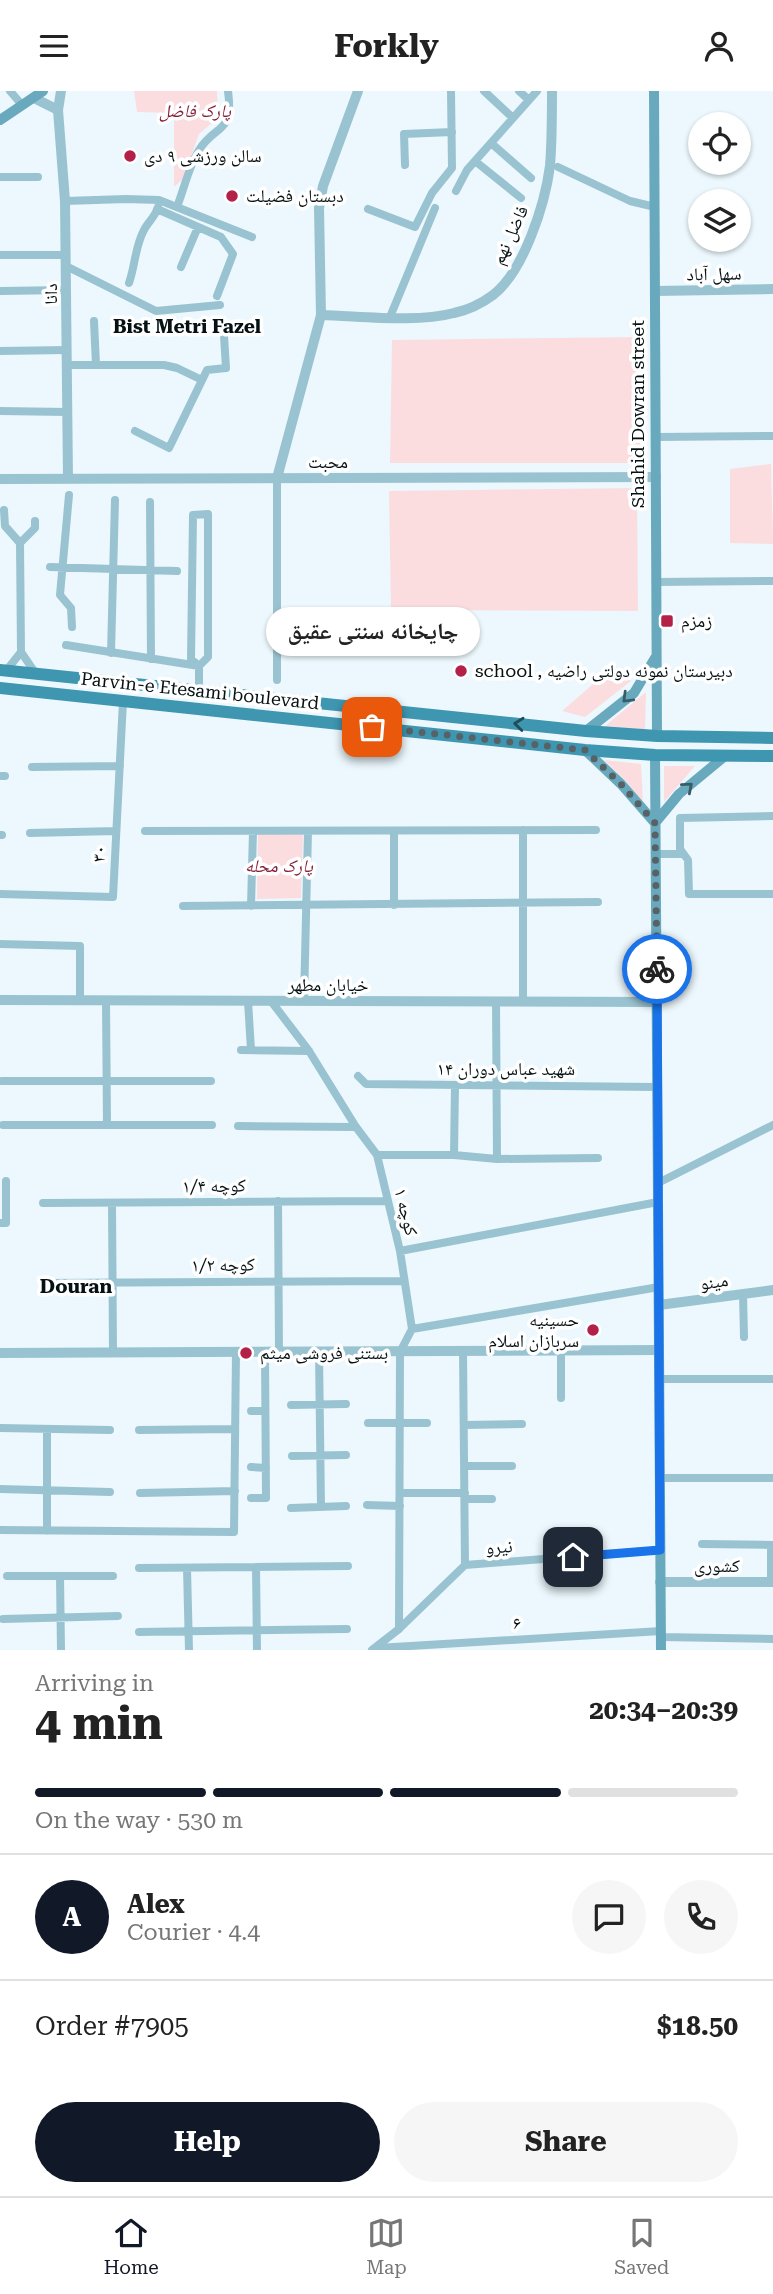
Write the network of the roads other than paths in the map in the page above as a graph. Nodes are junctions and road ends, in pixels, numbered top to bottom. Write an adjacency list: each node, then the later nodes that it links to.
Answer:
1 (10, 91): 13 (street)
2 (61, 91): 14 (street, دانا)
3 (228, 91): 29 (street)
4 (358, 91): 43 (street)
5 (451, 91): 17 (street)
6 (484, 91): 15 (street)
7 (519, 91): 12 (street)
8 (537, 91): 12 (street)
9 (552, 91): 44 (street, فاضل نهم)
10 (654, 91): 30 (main road, Shahid Dowran street)
11 (38, 94): 13 (main road); 14 (street)
12 (529, 100): 15 (street)
13 (22, 105): 16 (main road)
14 (58, 110): 27 (street, دانا)
15 (513, 118): 18 (street)
16 (0, 120)
17 (452, 132): 20 (street); 32 (street)
18 (491, 143): 19 (street); 24 (street)
19 (475, 161): 25 (street); 26 (street)
20 (405, 165)
21 (558, 167): 30 (street)
22 (0, 177): 23 (street)
23 (38, 177)
24 (531, 178)
25 (456, 191)
26 (520, 198)
27 (65, 201): 28 (street); 36 (street, دانا)
28 (158, 205): 29 (street); 33 (street); 38 (street)
29 (177, 207): 34 (street)
30 (655, 207): 42 (main road, Shahid Dowran street)
31 (435, 208): 44 (street)
32 (368, 209)
33 (198, 227): 36 (street); 37 (street)
34 (252, 237)
35 (0, 255): 36 (street)
36 (66, 260): 41 (street, دانا)
37 (181, 267)
38 (129, 283)
39 (773, 289): 42 (street, سهل آباد)
40 (0, 291): 41 (street)
41 (66, 291): 47 (street, دانا)
42 (655, 291): 56 (main road, Shahid Dowran street)
43 (321, 314): 44 (street, فاضل نهم); 58 (street)
44 (390, 317)
45 (94, 321): 50 (street)
46 (224, 337): 51 (street)
47 (67, 350): 48 (street); 49 (street, دانا)
48 (0, 351)
49 (67, 365): 50 (street); 53 (street, دانا)
50 (96, 365): 51 (street)
51 (202, 380): 54 (street)
52 (0, 411): 53 (street)
53 (67, 411): 60 (street, دانا)
54 (135, 431)
55 (773, 436): 56 (street)
56 (656, 437): 57 (main road, Shahid Dowran street)
57 (656, 477): 58 (street, محبت); 73 (main road, Shahid Dowran street)
58 (277, 478): 60 (street, محبت); 83 (street)
59 (0, 479): 60 (street, محبت)
60 (68, 479)
61 (69, 495): 68 (street)
62 (115, 500): 69 (street)
63 (150, 502): 70 (street)
64 (4, 510): 66 (street)
65 (34, 521): 66 (street)
66 (20, 543): 76 (street)
67 (50, 567): 68 (street)
68 (61, 568): 69 (street); 74 (street)
69 (113, 569): 70 (street); 77 (street)
70 (150, 570): 71 (street); 79 (street)
71 (177, 571)
72 (773, 581): 73 (street)
73 (656, 582): 78 (main road, Shahid Dowran street)
74 (72, 627)
75 (66, 645): 77 (street)
76 (21, 652): 81 (street); 82 (street)
77 (111, 653): 79 (street)
78 (656, 656): 89 (main road, Shahid Dowran street); 92 (main road, one-way to 92)
79 (151, 659): 80 (street)
80 (199, 666): 80 (street); 85 (street)
81 (3, 671): 82 (main road, Parvin-e Etesami boulevard)
82 (36, 674): 85 (main road, Parvin-e Etesami boulevard)
83 (277, 680)
84 (0, 688): 86 (main road, Parvin-e Etesami boulevard)
85 (199, 691): 87 (main road, Parvin-e Etesami boulevard)
86 (123, 701): 90 (main road, Parvin-e Etesami boulevard); 100 (street, ۳۰)
87 (358, 707): 88 (main road, Parvin-e Etesami boulevard); 90 (main road)
88 (374, 709): 91 (main road); 92 (main road, Parvin-e Etesami boulevard, one-way to 88)
89 (657, 710): 93 (main road, Shahid Dowran street); 94 (main road)
90 (357, 725): 91 (main road, Parvin-e Etesami boulevard)
91 (372, 727): 96 (main road, Parvin-e Etesami boulevard)
92 (586, 731): 93 (main road, Parvin-e Etesami boulevard)
93 (657, 736): 94 (main road, Parvin-e Etesami boulevard)
94 (680, 736): 95 (main road, Parvin-e Etesami boulevard)
95 (773, 738)
96 (585, 750): 97 (main road, Parvin-e Etesami boulevard); 103 (main road)
97 (655, 755): 98 (main road, Parvin-e Etesami boulevard); 103 (main road)
98 (725, 756): 99 (main road, Parvin-e Etesami boulevard); 103 (main road, one-way to 98)
99 (773, 756)
100 (120, 766): 101 (street); 106 (street, ۳۰)
101 (33, 767)
102 (773, 816): 113 (street)
103 (655, 823): 112 (main road)
104 (523, 830): 105 (street); 110 (street); 116 (street)
105 (596, 830)
106 (116, 831): 111 (street); 114 (street, ۳۰)
107 (145, 831): 108 (street)
108 (253, 831): 109 (street); 120 (street)
109 (308, 831): 110 (street); 121 (street)
110 (394, 831): 118 (street)
111 (30, 832)
112 (656, 854): 113 (street); 131 (main road)
113 (683, 854): 115 (street)
114 (0, 894)
115 (773, 894)
116 (522, 902): 117 (street); 118 (street); 130 (street)
117 (598, 902)
118 (394, 905): 121 (street)
119 (183, 906): 120 (street)
120 (251, 906): 121 (street)
121 (305, 906): 128 (street)
122 (0, 944): 124 (street)
123 (0, 1000): 124 (street, خیابان مطهر)
124 (80, 1000): 125 (street, خیابان مطهر)
125 (106, 1001): 126 (street, خیابان مطهر); 137 (street)
126 (248, 1001): 127 (street, خیابان مطهر); 133 (street)
127 (271, 1001): 128 (street, خیابان مطهر); 134 (street, کوچه ۱)
128 (304, 1001): 129 (street, خیابان مطهر)
129 (496, 1002): 130 (street, خیابان مطهر); 140 (street)
130 (523, 1002): 131 (street, خیابان مطهر)
131 (657, 1002): 141 (main road)
132 (240, 1050): 133 (street)
133 (251, 1050): 134 (street)
134 (309, 1051): 147 (street, کوچه ۱)
135 (358, 1076): 139 (street, شهید عباس دوران ۱۴)
136 (2, 1081): 137 (street)
137 (107, 1081): 138 (street); 143 (street)
138 (211, 1081)
139 (455, 1084): 140 (street, شهید عباس دوران ۱۴); 149 (street)
140 (497, 1084): 141 (street, شهید عباس دوران ۱۴); 151 (street)
141 (657, 1087): 153 (main road)
142 (3, 1125): 143 (street)
143 (107, 1125): 144 (street)
144 (212, 1125)
145 (773, 1125): 153 (street)
146 (238, 1126): 147 (street)
147 (356, 1127): 148 (street, کوچه ۱)
148 (377, 1155): 149 (street); 155 (street, کوچه ۱)
149 (454, 1155): 151 (street)
150 (598, 1158): 151 (street)
151 (497, 1159)
152 (6, 1181): 159 (street)
153 (658, 1183): 156 (main road)
154 (278, 1201): 155 (street, کوچه ۱/۴); 158 (street, کوچه ۱/۴); 161 (street)
155 (386, 1201): 160 (street, کوچه ۱)
156 (658, 1202): 160 (street); 165 (main road)
157 (43, 1203): 158 (street, کوچه ۱/۴)
158 (112, 1203): 163 (street)
159 (3, 1223)
160 (400, 1251): 162 (street, کوچه ۱)
161 (278, 1280): 162 (street, کوچه ۱/۲); 163 (street, کوچه ۱/۲); 176 (street)
162 (404, 1281): 169 (street, کوچه ۱)
163 (113, 1282): 164 (street, کوچه ۱/۲); 180 (street)
164 (43, 1283)
165 (659, 1287): 168 (main road); 169 (street)
166 (773, 1290): 167 (street, مینو)
167 (743, 1294): 168 (street, مینو); 170 (street)
168 (659, 1305): 171 (main road)
169 (412, 1329): 178 (street)
170 (744, 1337)
171 (659, 1350): 173 (street); 181 (main road)
172 (463, 1351): 173 (street); 178 (street); 193 (street)
173 (561, 1351): 183 (street)
174 (236, 1352): 175 (street); 180 (street); 196 (street)
175 (265, 1352): 176 (street); 188 (street)
176 (279, 1352): 177 (street)
177 (319, 1352): 178 (street); 186 (street)
178 (400, 1352): 190 (street)
179 (0, 1353): 180 (street)
180 (113, 1353)
181 (659, 1379): 182 (street); 206 (main road)
182 (773, 1380)
183 (561, 1398)
184 (346, 1404): 186 (street)
185 (291, 1405): 186 (street)
186 (320, 1405): 201 (street)
187 (251, 1411): 188 (street)
188 (265, 1411): 205 (street)
189 (368, 1423): 190 (street)
190 (400, 1423): 191 (street); 213 (street)
191 (427, 1423)
192 (522, 1424): 193 (street)
193 (464, 1425): 202 (street)
194 (0, 1429): 195 (street)
195 (47, 1429): 197 (street); 209 (street)
196 (235, 1429): 198 (street); 210 (street)
197 (110, 1430)
198 (139, 1430)
199 (346, 1455): 201 (street)
200 (292, 1456): 201 (street)
201 (320, 1456): 221 (street)
202 (464, 1466): 203 (street); 214 (street)
203 (512, 1466)
204 (251, 1468): 205 (street)
205 (266, 1468): 215 (street)
206 (660, 1478): 207 (street); 226 (main road)
207 (773, 1478)
208 (0, 1489): 209 (street)
209 (47, 1490): 211 (street); 223 (street)
210 (235, 1491): 212 (street); 223 (street)
211 (110, 1492)
212 (140, 1493)
213 (400, 1493): 214 (street); 219 (street)
214 (465, 1496): 216 (street); 227 (street)
215 (251, 1498)
216 (492, 1499)
217 (367, 1505): 219 (street)
218 (346, 1506): 221 (street)
219 (400, 1506): 241 (street)
220 (291, 1507): 221 (street)
221 (321, 1507)
222 (0, 1530): 223 (street)
223 (47, 1531)
224 (702, 1545): 225 (street)
225 (772, 1545): 236 (street)
226 (660, 1550): 227 (street, نیرو); 235 (main road)
227 (465, 1565): 241 (street, نیرو)
228 (348, 1566): 229 (street)
229 (256, 1567): 231 (street); 242 (street)
230 (139, 1568): 231 (street)
231 (187, 1568): 243 (street)
232 (8, 1576): 233 (street)
233 (60, 1576): 234 (street); 238 (street)
234 (113, 1576)
235 (660, 1582): 236 (street, کشوری); 245 (main road)
236 (772, 1582)
237 (118, 1616): 238 (street)
238 (61, 1618): 239 (street); 248 (street)
239 (3, 1619)
240 (347, 1629): 242 (street)
241 (399, 1629): 247 (street, نیرو)
242 (257, 1630): 243 (street); 250 (street)
243 (189, 1631): 244 (street); 249 (street)
244 (139, 1632)
245 (661, 1634): 246 (street, ۶); 247 (street, ۶); 251 (main road)
246 (773, 1639)
247 (374, 1649)
248 (61, 1650)
249 (189, 1650)
250 (257, 1650)
251 (661, 1650)

